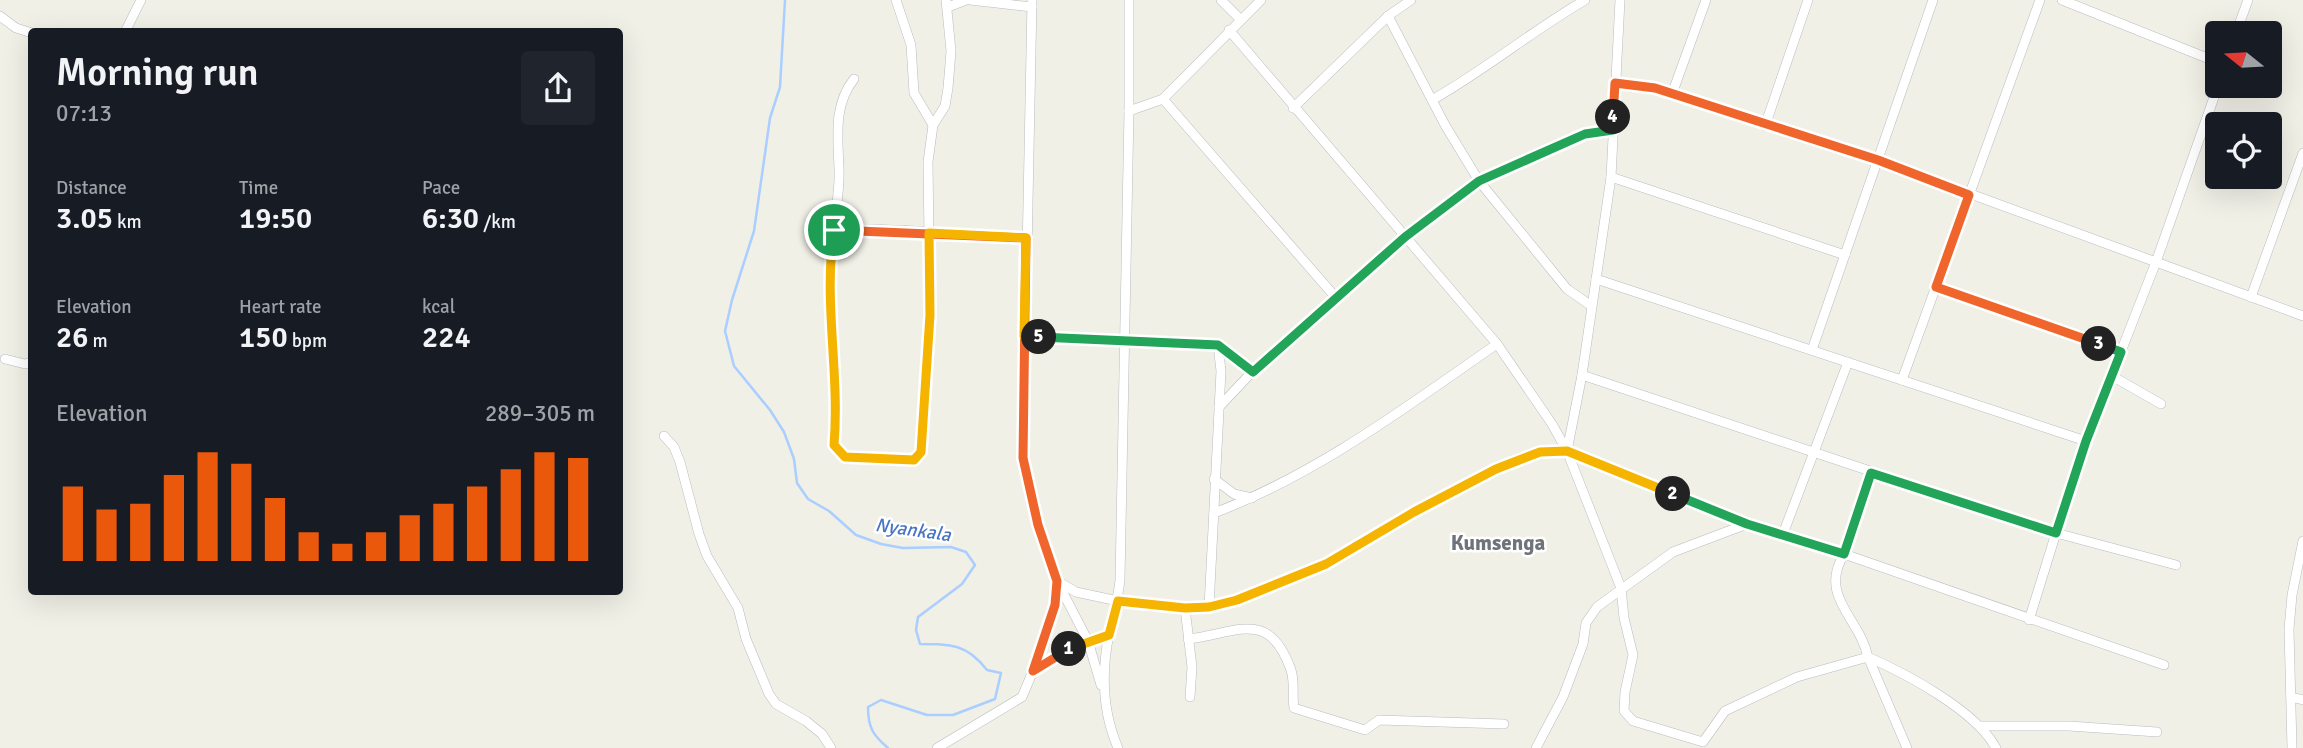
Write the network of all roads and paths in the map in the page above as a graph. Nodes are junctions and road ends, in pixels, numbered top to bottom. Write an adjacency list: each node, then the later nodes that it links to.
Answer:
1 (141, 0): 22 (street)
2 (896, 0): 34 (street)
3 (968, 0): 16 (street); 17 (street)
4 (1129, 0): 33 (street)
5 (1221, 0): 20 (street)
6 (1261, 0): 20 (street)
7 (1411, 0): 19 (street)
8 (1585, 0): 31 (street)
9 (1620, 0): 27 (street)
10 (1706, 0): 28 (street)
11 (1808, 0): 35 (street)
12 (1933, 0): 38 (street)
13 (2040, 0): 41 (street)
14 (2062, 0): 25 (street)
15 (2248, 0): 21 (street)
16 (947, 3): 34 (street)
17 (1032, 3): 45 (street)
18 (0, 16): 24 (street)
19 (1388, 16): 31 (street); 32 (street)
20 (1240, 19): 23 (street)
21 (2240, 21)
22 (127, 28)
23 (1229, 30): 30 (street); 32 (street)
24 (28, 32)
25 (2205, 57)
26 (854, 79): 42 (street)
27 (1615, 83): 28 (street); 36 (street)
28 (1672, 94): 35 (street)
29 (2214, 98): 47 (street)
30 (1163, 99): 33 (street); 51 (street)
31 (1432, 100): 40 (street)
32 (1293, 108): 44 (street)
33 (1129, 111): 55 (street)
34 (933, 125): 43 (street)
35 (1765, 126): 38 (street)
36 (1613, 130): 39 (street); 40 (street)
37 (2303, 153): 50 (street)
38 (1878, 160): 41 (street); 46 (street)
39 (1611, 177): 46 (street); 48 (street)
40 (1479, 181): 44 (street); 52 (street)
41 (1969, 195): 47 (street); 49 (street)
42 (834, 230): 43 (street); 43 (street)
43 (929, 233): 45 (street)
44 (1405, 237): 51 (street); 56 (street)
45 (1026, 238): 54 (street)
46 (1845, 255): 58 (street)
47 (2156, 262): 50 (street); 59 (street)
48 (1596, 279): 52 (street); 58 (street)
49 (1936, 287): 59 (street); 66 (street)
50 (2251, 297): 53 (street)
51 (1337, 299): 63 (street)
52 (1590, 305): 64 (street)
53 (2303, 316)
54 (1024, 336): 55 (street); 83 (street)
55 (1123, 340): 57 (street); 87 (street)
56 (1497, 344): 71 (street); 75 (street)
57 (1218, 345): 63 (street); 68 (street)
58 (1812, 350): 61 (street)
59 (2121, 352): 65 (street)
60 (5, 359): 62 (street)
61 (1848, 362): 66 (street); 72 (street)
62 (28, 364)
63 (1253, 372): 68 (street)
64 (1582, 376): 71 (street); 72 (street)
65 (2112, 376): 67 (street); 70 (street)
66 (1902, 380): 70 (street)
67 (2161, 404)
68 (1219, 407): 74 (street)
69 (664, 436): 105 (street)
70 (2086, 441): 78 (street)
71 (1567, 451): 77 (street); 84 (street); 88 (street)
72 (1814, 454): 73 (street); 79 (street)
73 (1871, 473): 78 (street); 81 (street)
74 (1214, 479): 75 (street); 76 (street)
75 (1254, 498): 76 (street)
76 (1214, 513): 88 (street)
77 (1747, 524): 79 (street); 84 (street)
78 (2056, 533): 82 (street); 90 (street)
79 (1783, 534): 81 (street)
80 (2303, 541): 85 (street)
81 (1844, 554): 90 (street); 94 (street)
82 (2176, 565)
83 (1057, 581): 87 (street); 93 (street); 96 (street)
84 (1621, 588): 94 (street); 107 (street)
85 (2292, 595): 86 (street); 99 (street)
86 (2303, 600)
87 (1118, 601): 89 (street); 91 (street)
88 (1209, 607): 89 (street)
89 (1185, 608): 92 (street)
90 (2029, 620): 95 (street)
91 (1109, 635): 93 (street); 97 (street)
92 (1188, 639): 98 (street); 101 (street)
93 (1088, 641): 96 (street); 97 (street)
94 (1868, 657): 102 (street); 108 (street)
95 (2164, 664)
96 (1033, 671): 104 (street)
97 (1103, 692): 106 (street)
98 (1190, 697)
99 (2291, 697): 100 (street); 110 (street)
100 (2303, 700)
101 (1504, 724)
102 (1982, 726): 103 (street); 109 (street)
103 (2157, 732)
104 (938, 747)
105 (831, 748)
106 (1118, 748)
107 (1536, 748)
108 (1907, 748)
109 (1996, 748)
110 (2292, 748)

